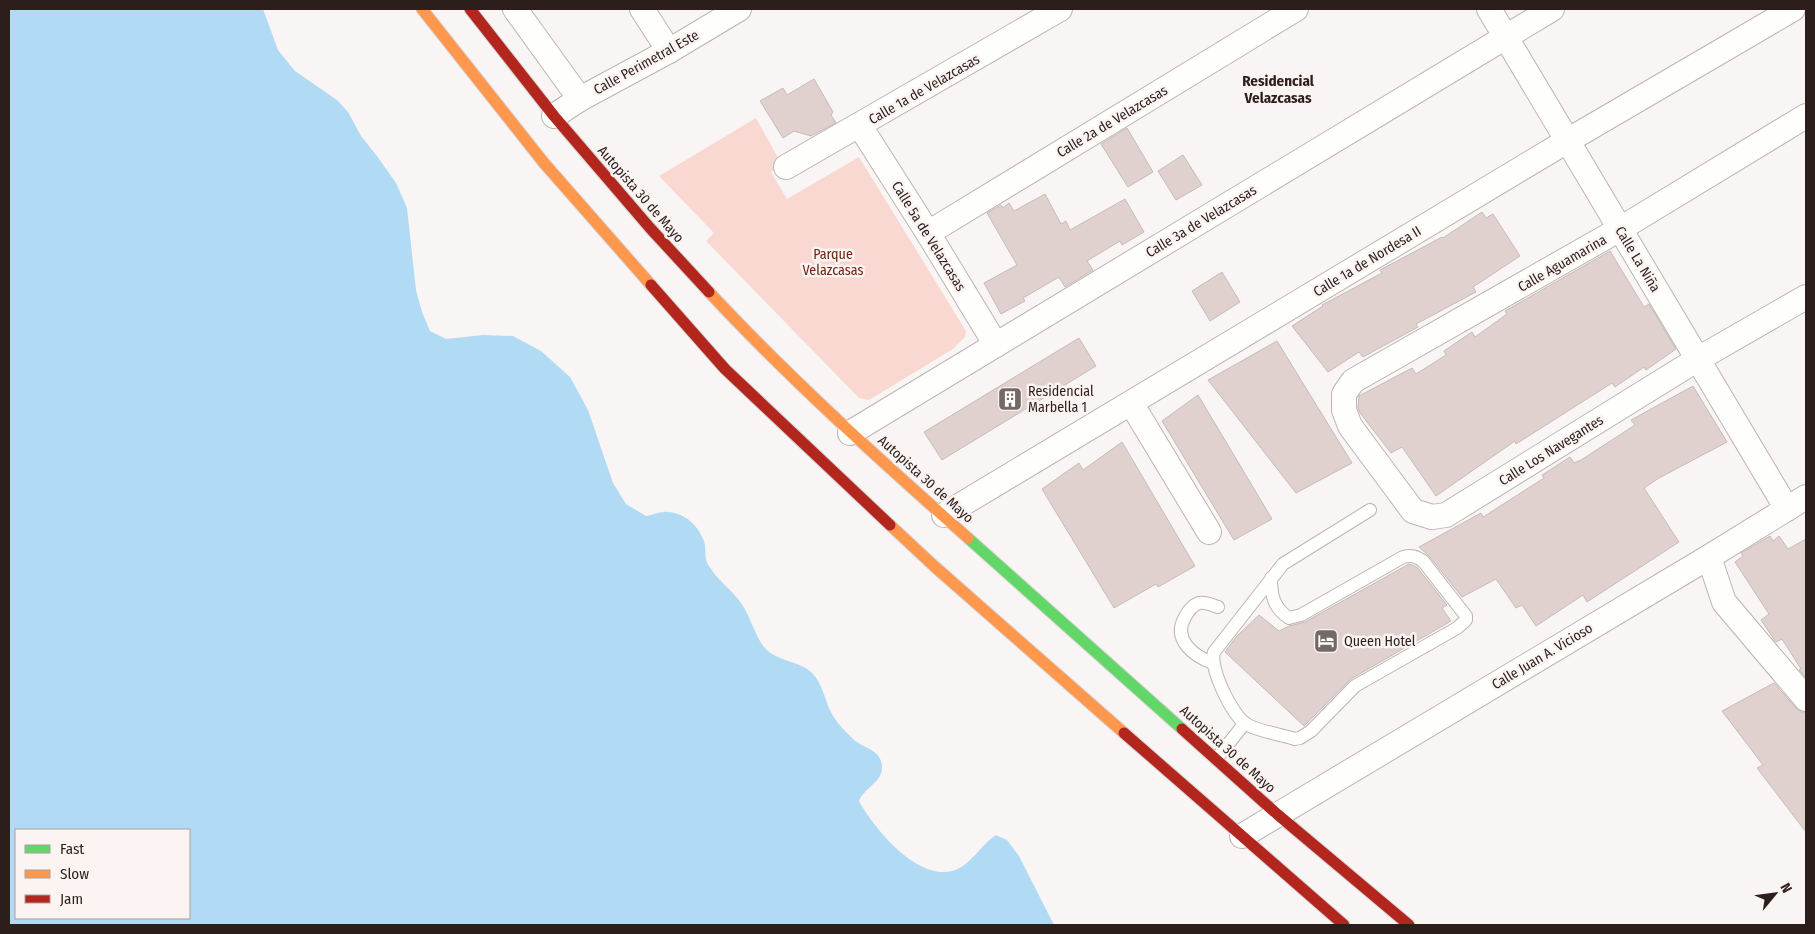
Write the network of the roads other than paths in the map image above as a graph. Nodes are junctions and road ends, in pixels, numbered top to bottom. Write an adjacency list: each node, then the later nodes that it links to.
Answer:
1 (422, 9): 39 (highway)
2 (470, 9): 14 (highway, Autopista 30 de Mayo)
3 (515, 9): 13 (street)
4 (642, 9): 12 (street)
5 (739, 9): 12 (street, Calle Perimetral Este)
6 (1060, 9): 16 (street, Calle 1a de Velazcasas)
7 (1296, 9): 20 (street, Calle 2a de Velazcasas)
8 (1489, 9): 11 (street, Calle La Niña)
9 (1552, 9): 11 (street, Calle 3a de Velazcasas)
10 (1792, 9): 17 (street, Calle 1a de Nordesa II)
11 (1506, 36): 17 (street, Calle La Niña); 22 (street, Calle 3a de Velazcasas)
12 (669, 51): 13 (street, Calle Perimetral Este)
13 (580, 99): 14 (street, Calle Perimetral Este)
14 (554, 116): 26 (highway, Autopista 30 de Mayo)
15 (1806, 116): 19 (street, Calle Aguamarina)
16 (860, 126): 18 (street, Calle 1a de Velazcasas); 20 (street, Calle 5a de Velazcasas)
17 (1567, 141): 19 (street, Calle La Niña); 25 (street, Calle 1a de Nordesa II)
18 (786, 167)
19 (1620, 229): 23 (street, Calle La Niña); 24 (street, Calle Aguamarina)
20 (928, 233): 22 (street, Calle 5a de Velazcasas)
21 (1806, 297): 23 (street, Calle Los Navegantes)
22 (996, 346): 26 (street, Calle 3a de Velazcasas)
23 (1698, 359): 24 (street, Calle Los Navegantes); 27 (street, Calle La Niña)
24 (1344, 394)
25 (1131, 403): 29 (street, Calle 1a de Nordesa II); 30 (street)
26 (850, 433): 29 (highway, Autopista 30 de Mayo)
27 (1796, 503): 31 (street, Calle Juan A. Vicioso)
28 (1370, 510): 32 (lane)
29 (944, 515): 37 (highway, Autopista 30 de Mayo)
30 (1209, 532)
31 (1709, 557): 35 (street); 38 (street, Calle Juan A. Vicioso)
32 (1271, 578): 34 (lane); 36 (lane)
33 (1218, 607): 34 (lane)
34 (1213, 663): 36 (lane)
35 (1806, 699)
36 (1245, 723): 37 (lane)
37 (1216, 759): 38 (highway, Autopista 30 de Mayo)
38 (1278, 814): 39 (street, Calle Juan A. Vicioso); 41 (highway, Autopista 30 de Mayo)
39 (1242, 836): 40 (highway)
40 (1344, 925)
41 (1409, 925)

